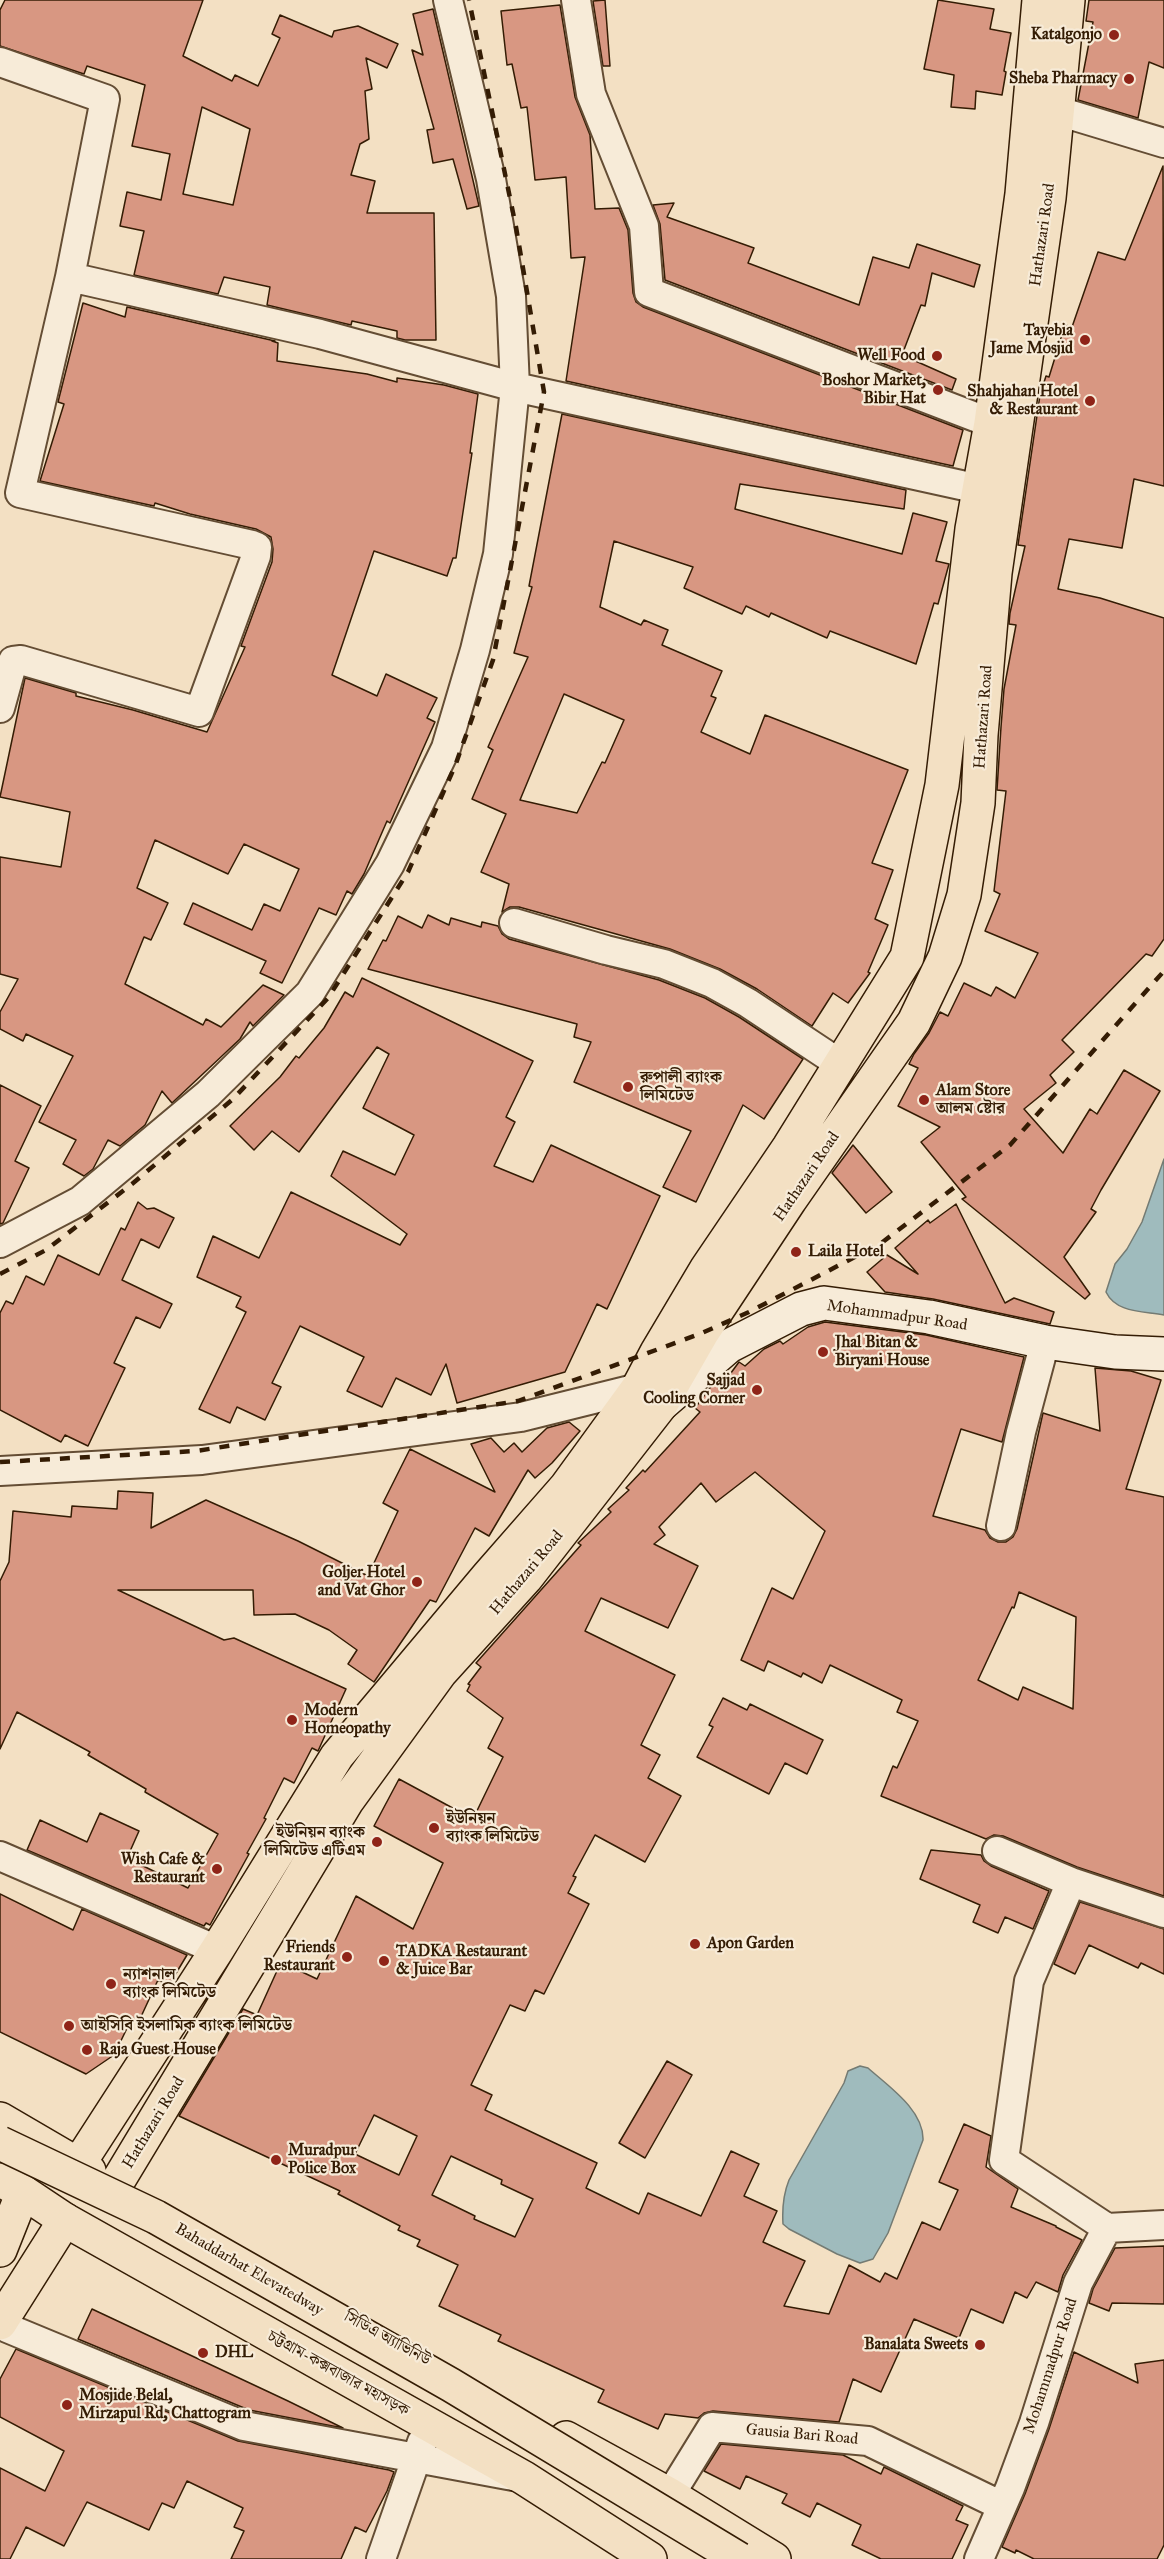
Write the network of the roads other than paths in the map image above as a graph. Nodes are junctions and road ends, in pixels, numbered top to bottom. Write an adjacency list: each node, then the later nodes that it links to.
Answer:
1 (448, 0): 9 (street)
2 (576, 0): 10 (street)
3 (1040, 0): 10 (main road, Hathazari Road)
4 (1068, 0): 6 (main road, Hathazari Road)
5 (0, 62): 8 (street)
6 (1058, 111): 7 (street); 18 (main road, Hathazari Road)
7 (1164, 143)
8 (70, 277): 9 (street); 12 (street)
9 (516, 387): 11 (street); 15 (street)
10 (991, 423): 11 (main road, Hathazari Road)
11 (979, 489): 14 (main road, Hathazari Road)
12 (0, 708)
13 (514, 923): 14 (street)
14 (840, 1064): 18 (main road, Hathazari Road)
15 (0, 1243)
16 (1046, 1342): 17 (street, Mohammadpur Road); 18 (street, Mohammadpur Road); 20 (street)
17 (1164, 1354)
18 (649, 1397): 19 (street); 25 (main road, Hathazari Road); 31 (main road, Hathazari Road)
19 (0, 1471)
20 (1001, 1526)
21 (997, 1851): 23 (street)
22 (0, 1856): 25 (street)
23 (1071, 1882): 24 (street); 34 (street)
24 (1164, 1913)
25 (218, 1950): 29 (main road, Hathazari Road)
26 (0, 2119): 29 (main road, সিডিএ অ্যাভিনিউ)
27 (0, 2143): 46 (main road, Bahaddarhat Elevatedway, bridge)
28 (0, 2158): 45 (main road, Bahaddarhat Elevatedway)
29 (78, 2165): 31 (main road, সিডিএ অ্যাভিনিউ)
30 (12, 2186): 32 (main road, চট্টগ্রাম-কক্সবাজার মহাসড়ক); 35 (main road)
31 (115, 2187): 38 (main road, সিডিএ অ্যাভিনিউ)
32 (65, 2220): 36 (main road); 37 (main road, চট্টগ্রাম-কক্সবাজার মহাসড়ক)
33 (1164, 2225): 34 (street)
34 (1107, 2228): 41 (street, Mohammadpur Road)
35 (0, 2250)
36 (0, 2324): 39 (street)
37 (428, 2425): 39 (main road, চট্টগ্রাম-কক্সবাজার মহাসড়ক); 43 (street)
38 (552, 2430): 39 (main road); 40 (main road, সিডিএ অ্যাভিনিউ)
39 (524, 2478): 44 (main road, চট্টগ্রাম-কক্সবাজার মহাসড়ক)
40 (676, 2486): 41 (street, Gausia Bari Road); 47 (main road, সিডিএ অ্যাভিনিউ)
41 (1002, 2506): 42 (street, Mohammadpur Road)
42 (987, 2556)
43 (381, 2559)
44 (650, 2559)
45 (707, 2559)
46 (739, 2559)
47 (774, 2559)

